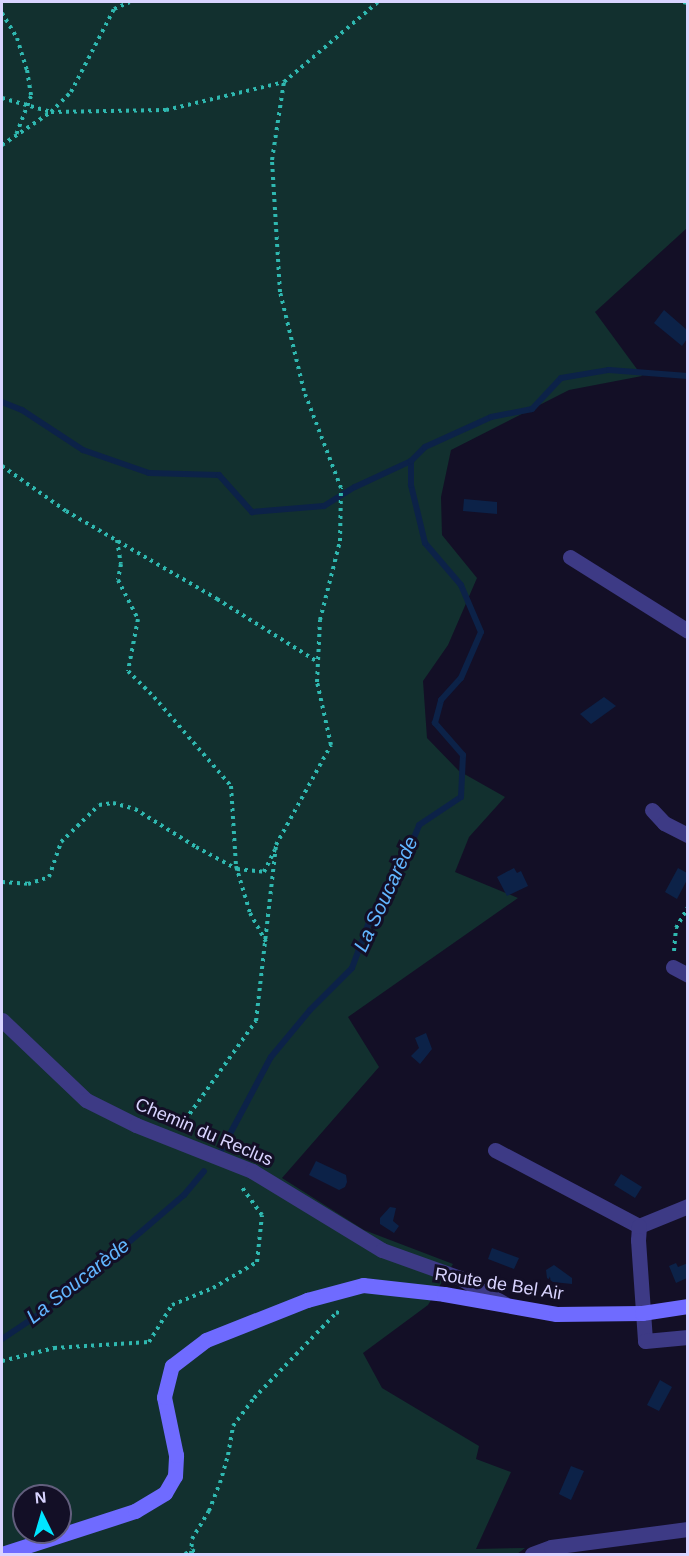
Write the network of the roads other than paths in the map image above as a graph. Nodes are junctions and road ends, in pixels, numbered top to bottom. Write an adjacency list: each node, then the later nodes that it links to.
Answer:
1 (570, 557): 2 (street)
2 (687, 631)
3 (652, 810): 4 (street)
4 (687, 835)
5 (673, 967): 6 (street)
6 (687, 975)
7 (2, 1020): 11 (street, Chemin du Reclus)
8 (495, 1150): 10 (street)
9 (687, 1206): 10 (street)
10 (639, 1226): 13 (street)
11 (505, 1304): 13 (street, Route de Bel Air); 17 (street, Route de Bel Air)
12 (687, 1306): 13 (street, Route de Bel Air)
13 (642, 1313): 14 (street)
14 (687, 1337)
15 (687, 1529): 16 (street)
16 (611, 1548): 18 (street)
17 (2, 1554)
18 (532, 1554)

